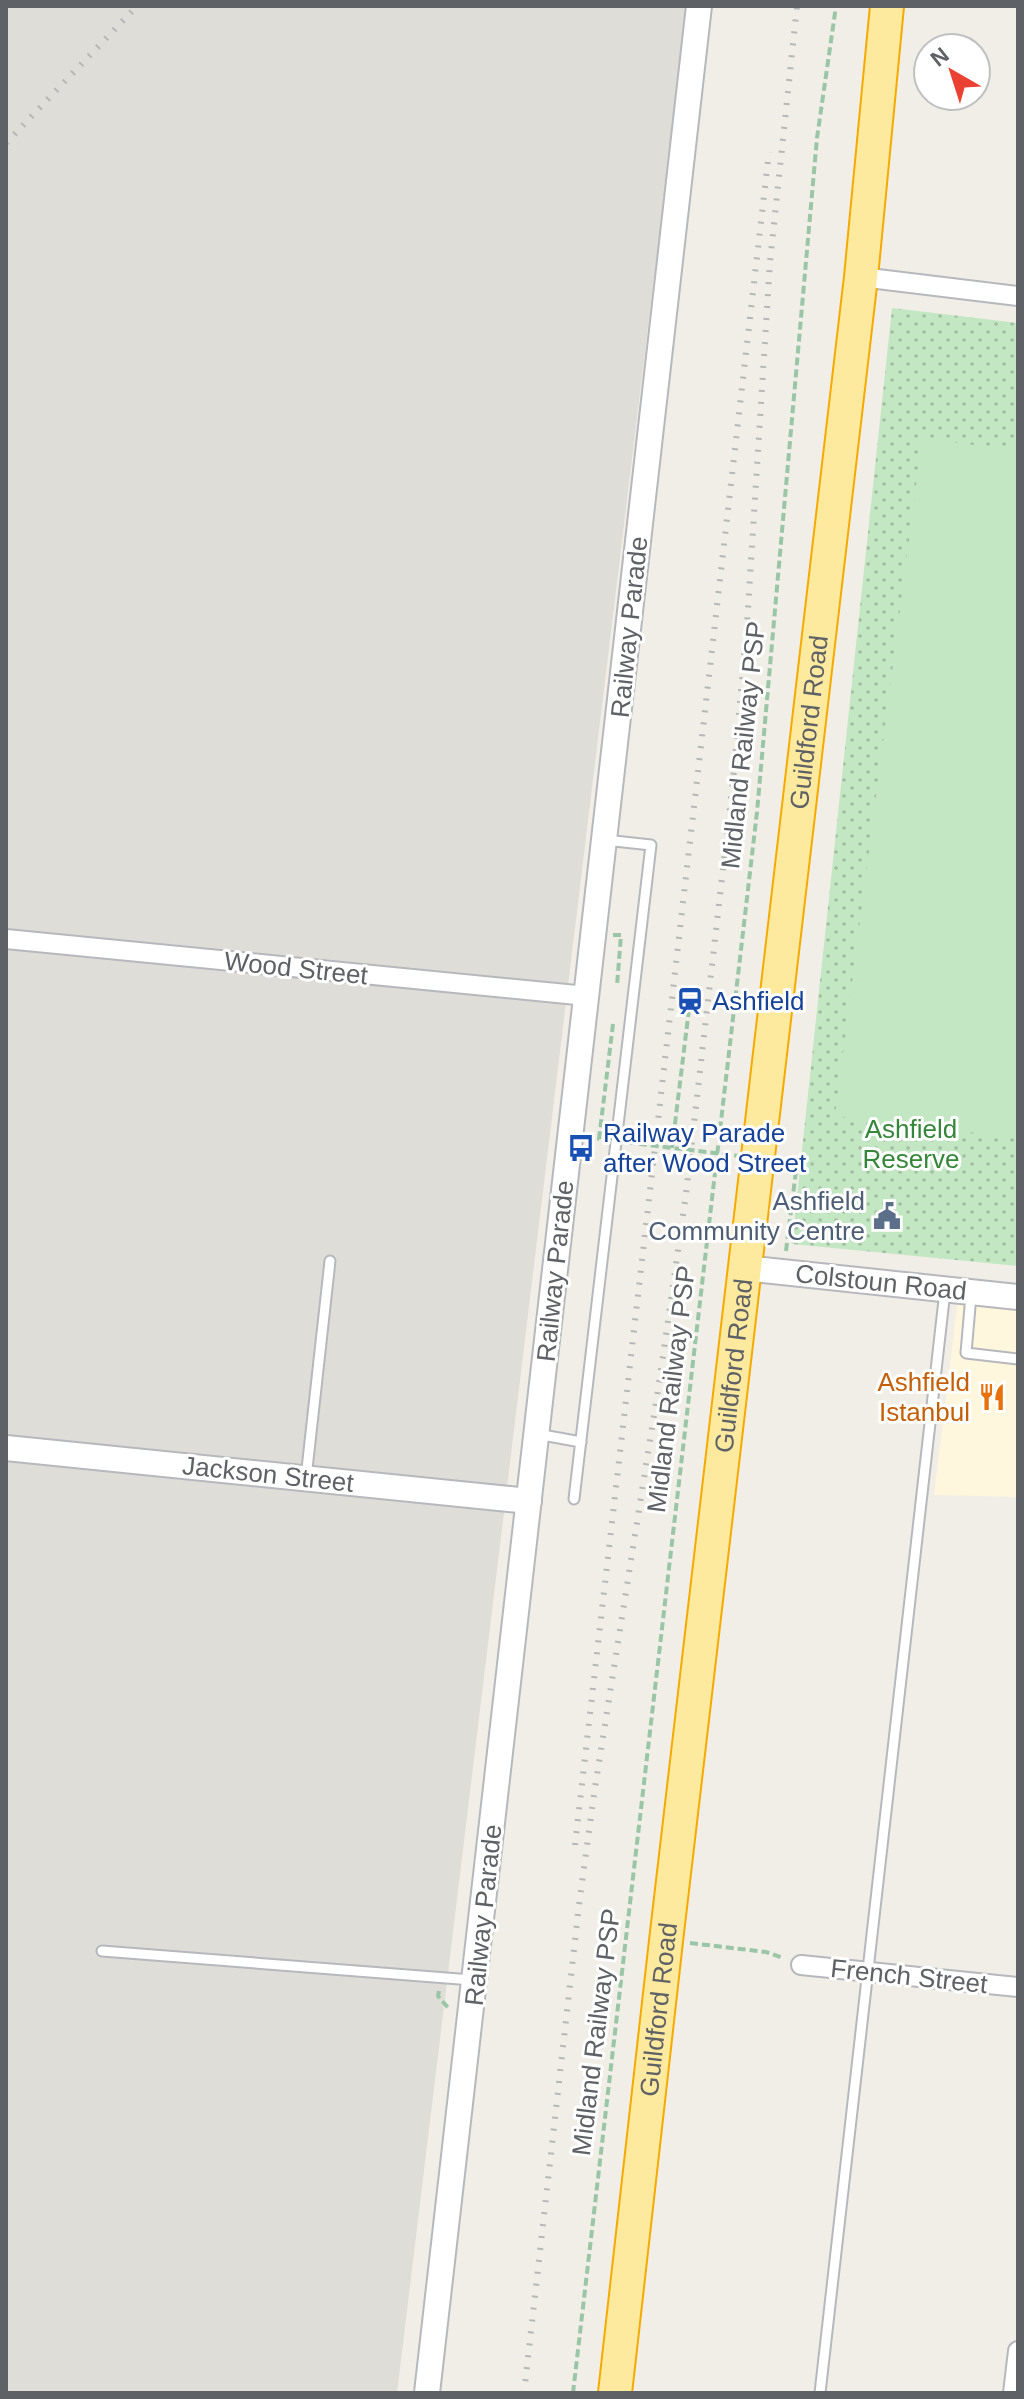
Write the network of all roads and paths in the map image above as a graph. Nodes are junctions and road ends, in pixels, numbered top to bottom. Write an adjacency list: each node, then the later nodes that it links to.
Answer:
1 (699, 6): 6 (street, Railway Parade)
2 (836, 6): 35 (path, Midland Railway PSP)
3 (887, 6): 4 (highway, Guildford Road)
4 (861, 277): 5 (street); 16 (highway, Guildford Road)
5 (1018, 296)
6 (604, 840): 10 (street, Railway Parade); 22 (lane)
7 (621, 935): 9 (path)
8 (6, 939): 10 (street, Wood Street)
9 (617, 987)
10 (587, 996): 21 (street, Railway Parade)
11 (690, 1001): 13 (path)
12 (615, 1012): 13 (path, bridge)
13 (672, 1148): 14 (path, bridge)
14 (786, 1251)
15 (330, 1261): 24 (lane)
16 (744, 1268): 17 (street, Colstoun Road); 27 (highway, Guildford Road)
17 (945, 1289): 18 (street, Colstoun Road); 30 (lane)
18 (971, 1292): 19 (street, Colstoun Road); 20 (lane)
19 (1018, 1297)
20 (1018, 1359)
21 (537, 1434): 22 (lane); 26 (street, Railway Parade)
22 (581, 1442): 25 (lane)
23 (6, 1448): 24 (street, Jackson Street)
24 (306, 1478): 26 (street, Jackson Street)
25 (574, 1499)
26 (529, 1501): 31 (street, Railway Parade)
27 (666, 1941): 29 (path); 36 (highway, Guildford Road)
28 (102, 1951): 31 (lane)
29 (801, 1965): 30 (street, French Street)
30 (869, 1972): 32 (street, French Street); 37 (lane)
31 (475, 1981): 34 (street, Railway Parade)
32 (1018, 1987)
33 (1018, 2351): 38 (street)
34 (427, 2393)
35 (573, 2393)
36 (615, 2393)
37 (820, 2393)
38 (1013, 2393)

